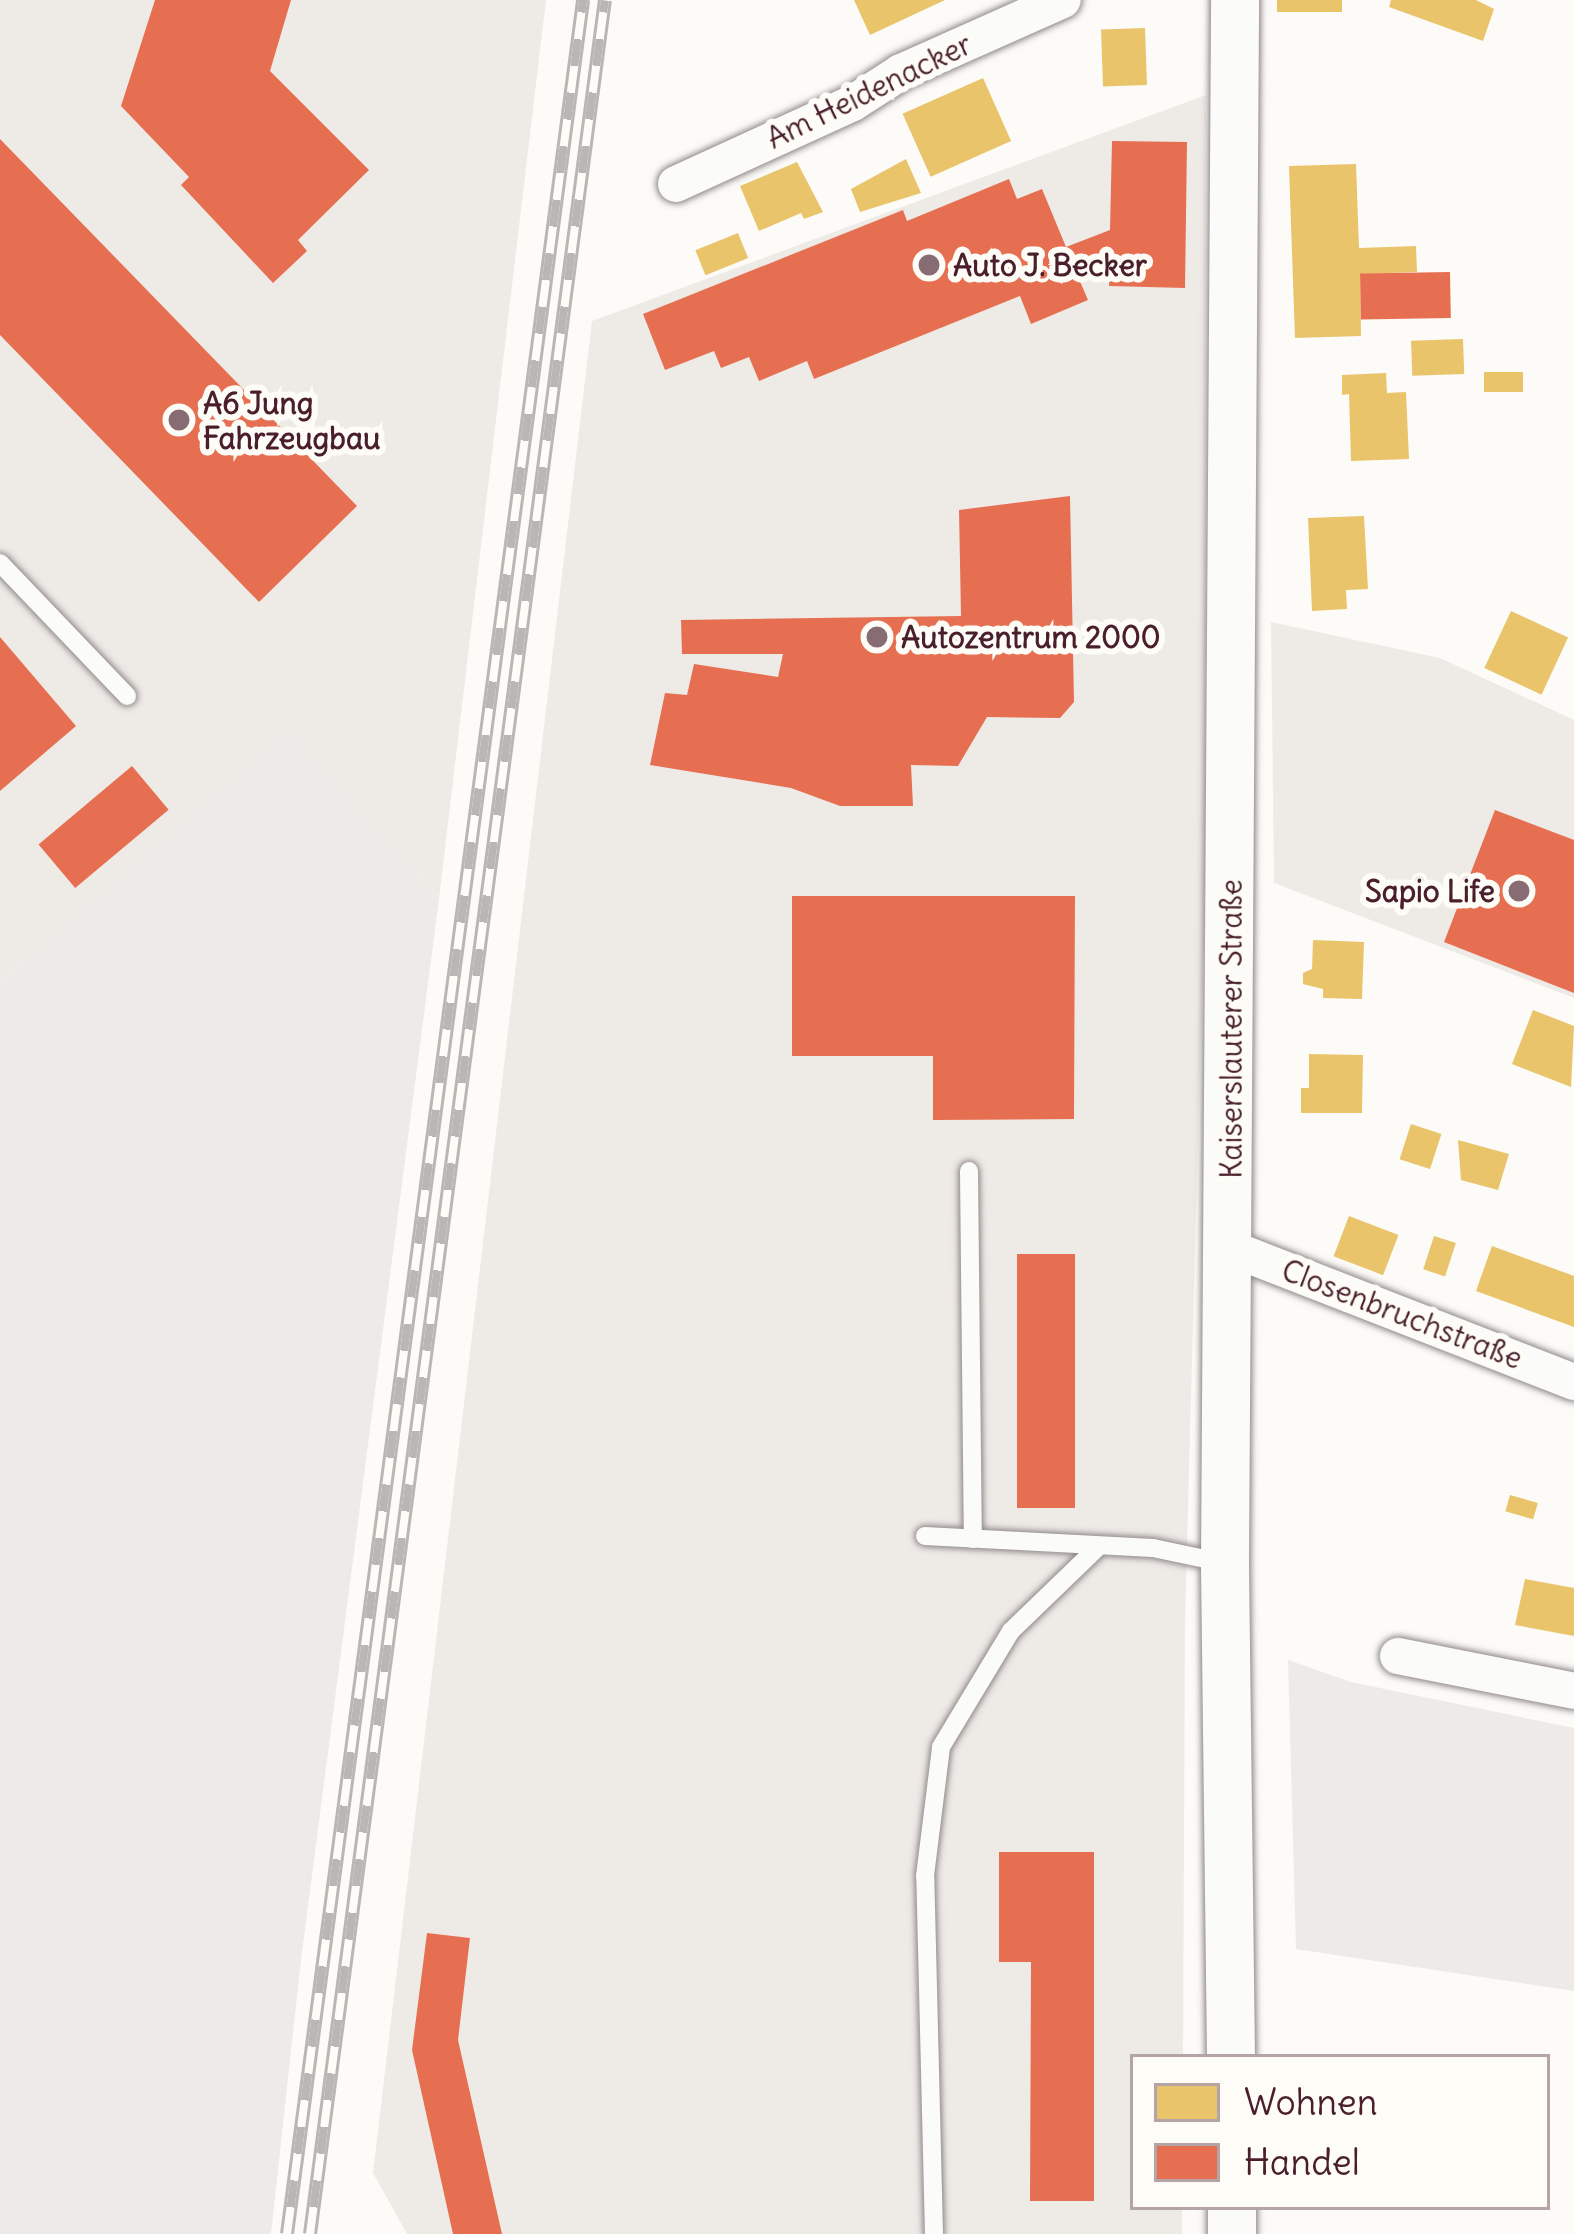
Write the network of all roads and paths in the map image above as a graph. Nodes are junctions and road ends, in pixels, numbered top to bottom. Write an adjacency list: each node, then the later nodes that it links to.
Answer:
1 (1064, 0): 3 (street, Am Heidenacker)
2 (1235, 0): 7 (main road, Kaiserslauterer Straße)
3 (676, 184)
4 (0, 563): 5 (lane)
5 (127, 696)
6 (969, 1171): 10 (lane)
7 (1230, 1248): 8 (street, Closenbruchstraße); 12 (main road, Kaiserslauterer Straße)
8 (1574, 1382)
9 (925, 1536): 10 (lane)
10 (973, 1539): 11 (lane)
11 (1098, 1547): 12 (lane); 16 (lane)
12 (1225, 1564): 15 (main road, Kaiserslauterer Straße)
13 (1398, 1656): 14 (street)
14 (1574, 1691)
15 (1231, 2054)
16 (934, 2234)

